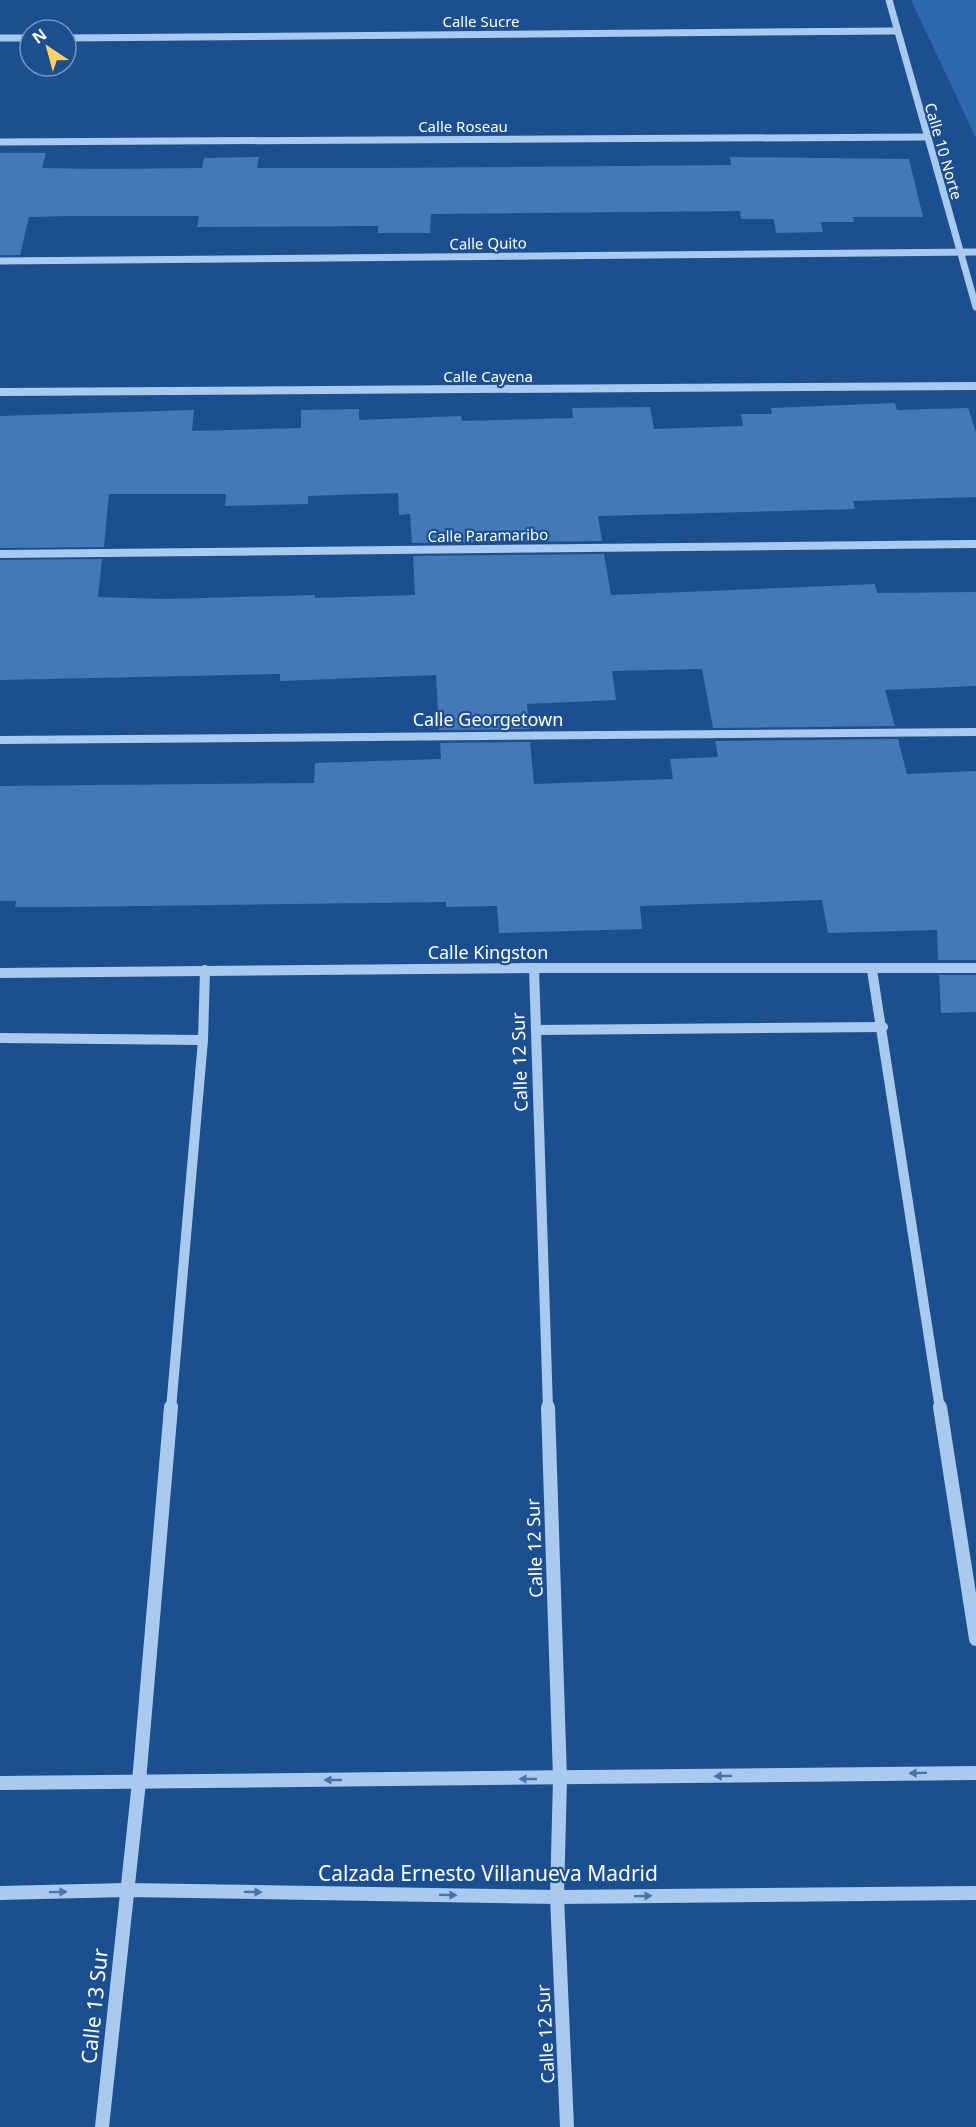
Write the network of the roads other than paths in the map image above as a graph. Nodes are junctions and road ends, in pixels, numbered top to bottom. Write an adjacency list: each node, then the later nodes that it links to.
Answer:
1 (889, 0): 2 (street, Calle 10 Norte)
2 (896, 31): 5 (street, Calle Sucre); 6 (street, Calle 10 Norte)
3 (0, 38): 4 (street)
4 (18, 38)
5 (78, 38)
6 (926, 137): 7 (street, Calle Roseau); 8 (street, Calle 10 Norte)
7 (0, 142)
8 (958, 252): 9 (street, Calle Quito); 10 (street, Calle Quito); 11 (street, Calle 10 Norte)
9 (976, 252)
10 (0, 261)
11 (976, 308)
12 (976, 386): 13 (street, Calle Cayena)
13 (0, 392)
14 (976, 544): 15 (street, Calle Paramaribo)
15 (0, 554)
16 (976, 732): 17 (street, Calle Georgetown)
17 (0, 740)
18 (534, 968): 20 (street, Calle Kingston); 21 (street, Calle Kingston); 24 (street, Calle 12 Sur)
19 (976, 968): 21 (street, Calle Kingston)
20 (205, 970): 22 (street, Calle Kingston); 26 (street, Calle 13 Sur)
21 (872, 970): 23 (street)
22 (0, 973)
23 (883, 1027): 24 (street); 27 (street)
24 (536, 1030): 29 (street, Calle 12 Sur)
25 (0, 1038): 26 (street)
26 (203, 1040): 30 (street, Calle 13 Sur)
27 (976, 1639)
28 (976, 1773): 29 (street, one-way to 29)
29 (560, 1778): 30 (street, one-way to 30); 35 (street, Calle 12 Sur)
30 (139, 1782): 31 (street); 32 (street, Calle 13 Sur)
31 (0, 1783)
32 (127, 1890): 33 (street, Calzada Ernesto Villanueva Madrid, one-way to 32); 35 (street, Calzada Ernesto Villanueva Madrid, one-way to 35); 36 (street, Calle 13 Sur)
33 (0, 1893)
34 (976, 1893): 35 (street, Calzada Ernesto Villanueva Madrid, one-way to 34)
35 (557, 1897): 37 (street, Calle 12 Sur)
36 (102, 2127)
37 (567, 2127)

